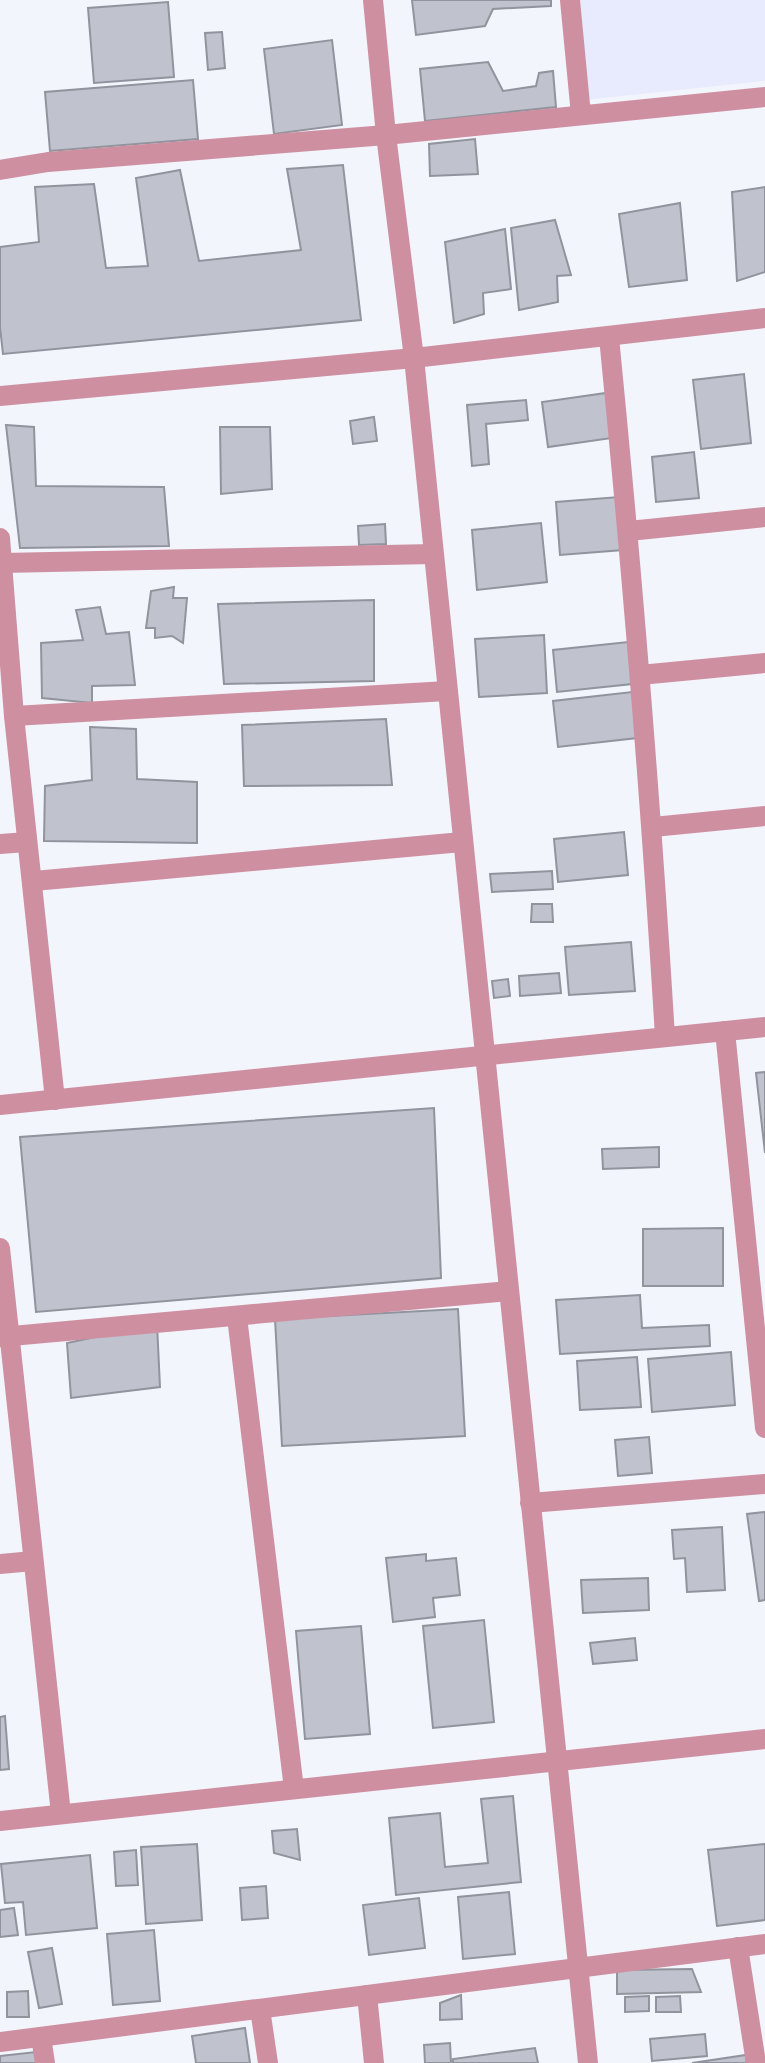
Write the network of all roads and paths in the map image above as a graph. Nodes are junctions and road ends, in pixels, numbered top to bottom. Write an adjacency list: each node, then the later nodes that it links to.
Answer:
1 (373, 0): 5 (street)
2 (570, 0): 4 (street)
3 (765, 97): 4 (street)
4 (581, 115): 5 (street)
5 (386, 135): 6 (street); 9 (street)
6 (0, 170)
7 (765, 318): 8 (street)
8 (609, 337): 9 (street); 12 (street)
9 (414, 358): 10 (street); 14 (street)
10 (0, 396)
11 (765, 517): 12 (street)
12 (629, 531): 17 (street)
13 (0, 538): 15 (street)
14 (433, 554): 15 (street); 18 (street)
15 (2, 563): 19 (street)
16 (765, 663): 17 (street)
17 (640, 675): 21 (street)
18 (447, 691): 19 (street); 23 (street)
19 (14, 716): 22 (street)
20 (765, 816): 21 (street)
21 (653, 827): 28 (street)
22 (27, 842): 24 (street); 25 (street)
23 (462, 842): 25 (street); 29 (street)
24 (0, 844)
25 (34, 881): 30 (street)
26 (765, 1027): 27 (street)
27 (725, 1031): 28 (street); 33 (street)
28 (665, 1037): 29 (street)
29 (485, 1056): 30 (street); 34 (street)
30 (55, 1100): 31 (street)
31 (0, 1105)
32 (0, 1248): 36 (street)
33 (757, 1282): 37 (street)
34 (509, 1291): 35 (street); 39 (street)
35 (237, 1317): 36 (street); 44 (street)
36 (5, 1337): 40 (street)
37 (765, 1428)
38 (765, 1484): 39 (street)
39 (530, 1503): 43 (street)
40 (33, 1561): 41 (street); 45 (street)
41 (0, 1564)
42 (765, 1739): 43 (street)
43 (558, 1761): 44 (street); 49 (street)
44 (294, 1789): 45 (street)
45 (61, 1814): 46 (street)
46 (0, 1821)
47 (765, 1944): 48 (street)
48 (738, 1947): 49 (street); 58 (street)
49 (578, 1967): 50 (street); 57 (street)
50 (367, 1995): 51 (street); 56 (street)
51 (260, 2009): 52 (street); 55 (street)
52 (41, 2037): 53 (street); 54 (street)
53 (0, 2042)
54 (45, 2063)
55 (268, 2063)
56 (374, 2063)
57 (588, 2063)
58 (756, 2063)

